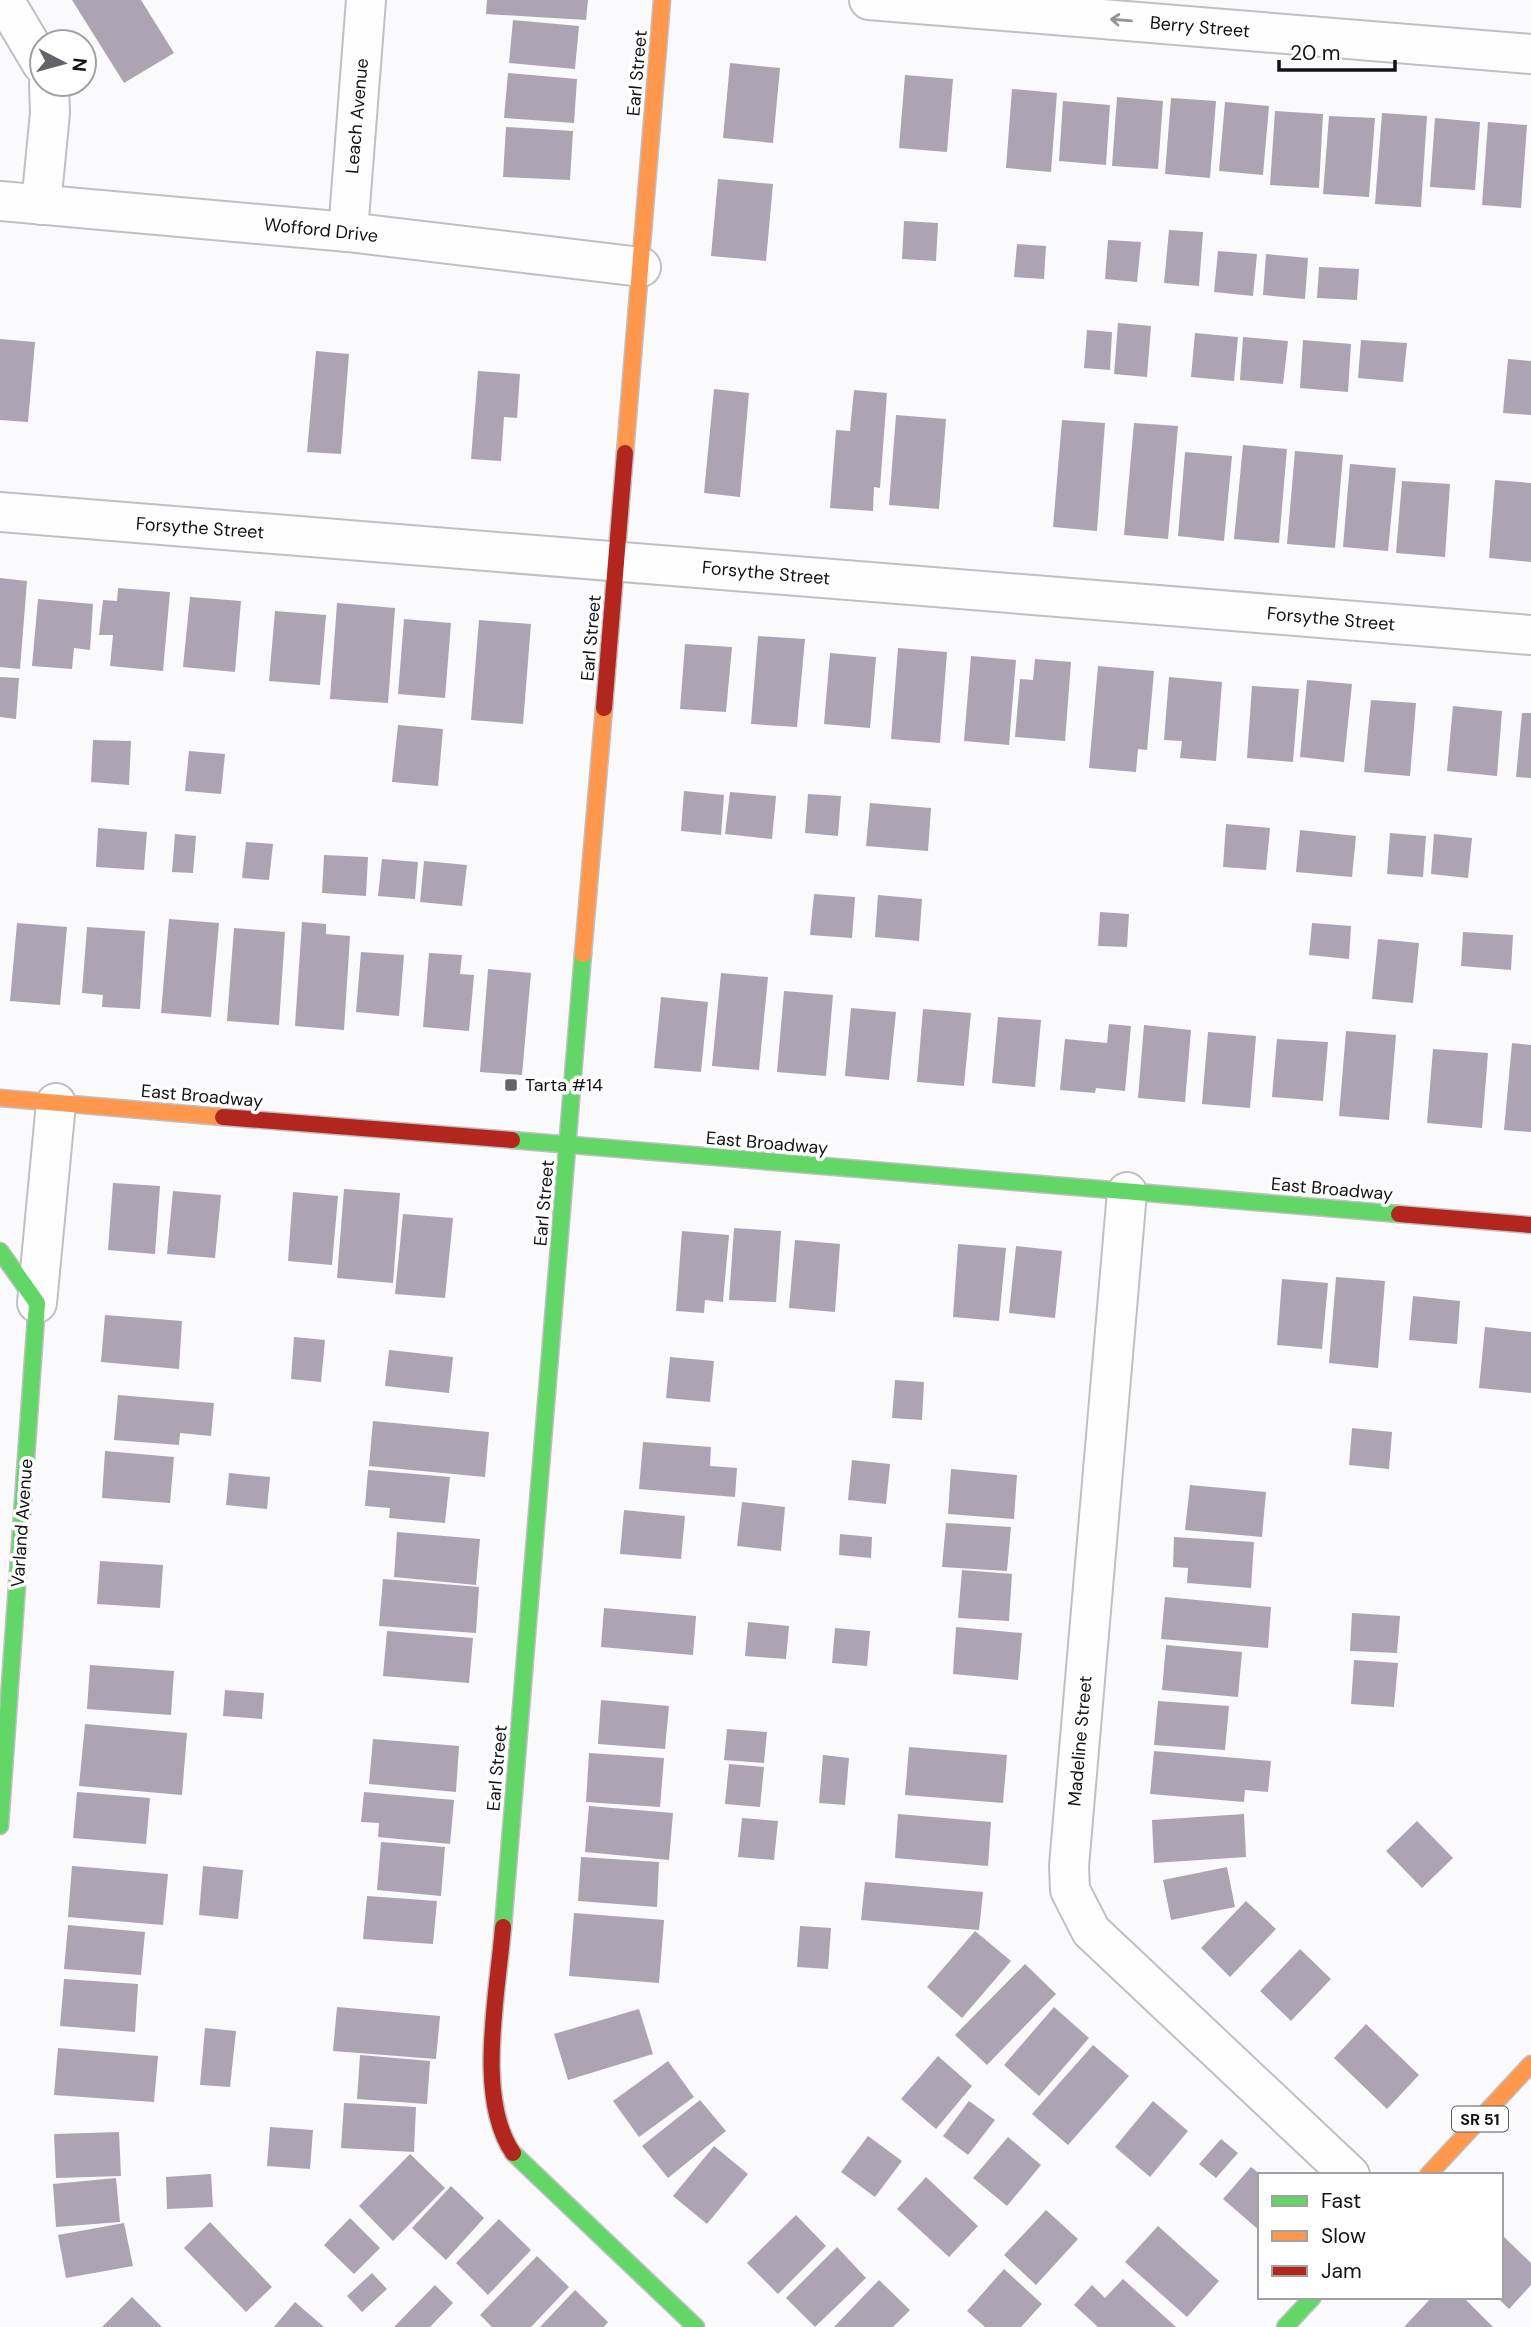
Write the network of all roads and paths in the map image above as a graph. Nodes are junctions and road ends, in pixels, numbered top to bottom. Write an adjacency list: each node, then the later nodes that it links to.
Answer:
1 (4, 0): 5 (street)
2 (366, 0): 10 (street, Leach Avenue)
3 (662, 0): 11 (street, Earl Street)
4 (869, 0): 6 (street, Berry Street, one-way to 4)
5 (28, 40)
6 (1531, 54)
7 (49, 98): 9 (street)
8 (0, 201): 9 (street, Wofford Drive)
9 (41, 205): 10 (street, Wofford Drive)
10 (348, 232): 11 (street, Wofford Drive)
11 (641, 267): 13 (street, Earl Street)
12 (0, 512): 13 (street, Forsythe Street)
13 (617, 561): 14 (street, Forsythe Street); 17 (street, Earl Street)
14 (1531, 635)
15 (0, 1098): 16 (street, East Broadway)
16 (56, 1103): 17 (street, East Broadway); 21 (street, Varland Avenue)
17 (568, 1145): 18 (street, East Broadway); 27 (street, Earl Street)
18 (1127, 1192): 19 (street, East Broadway); 24 (street, Madeline Street)
19 (1531, 1225)
20 (0, 1251): 21 (street)
21 (37, 1303): 22 (street, Varland Avenue)
22 (0, 1826)
23 (1531, 2064): 25 (street, SR 51)
24 (1348, 2173)
25 (1430, 2173)
26 (1311, 2299): 28 (street)
27 (696, 2327)
28 (1285, 2327)

